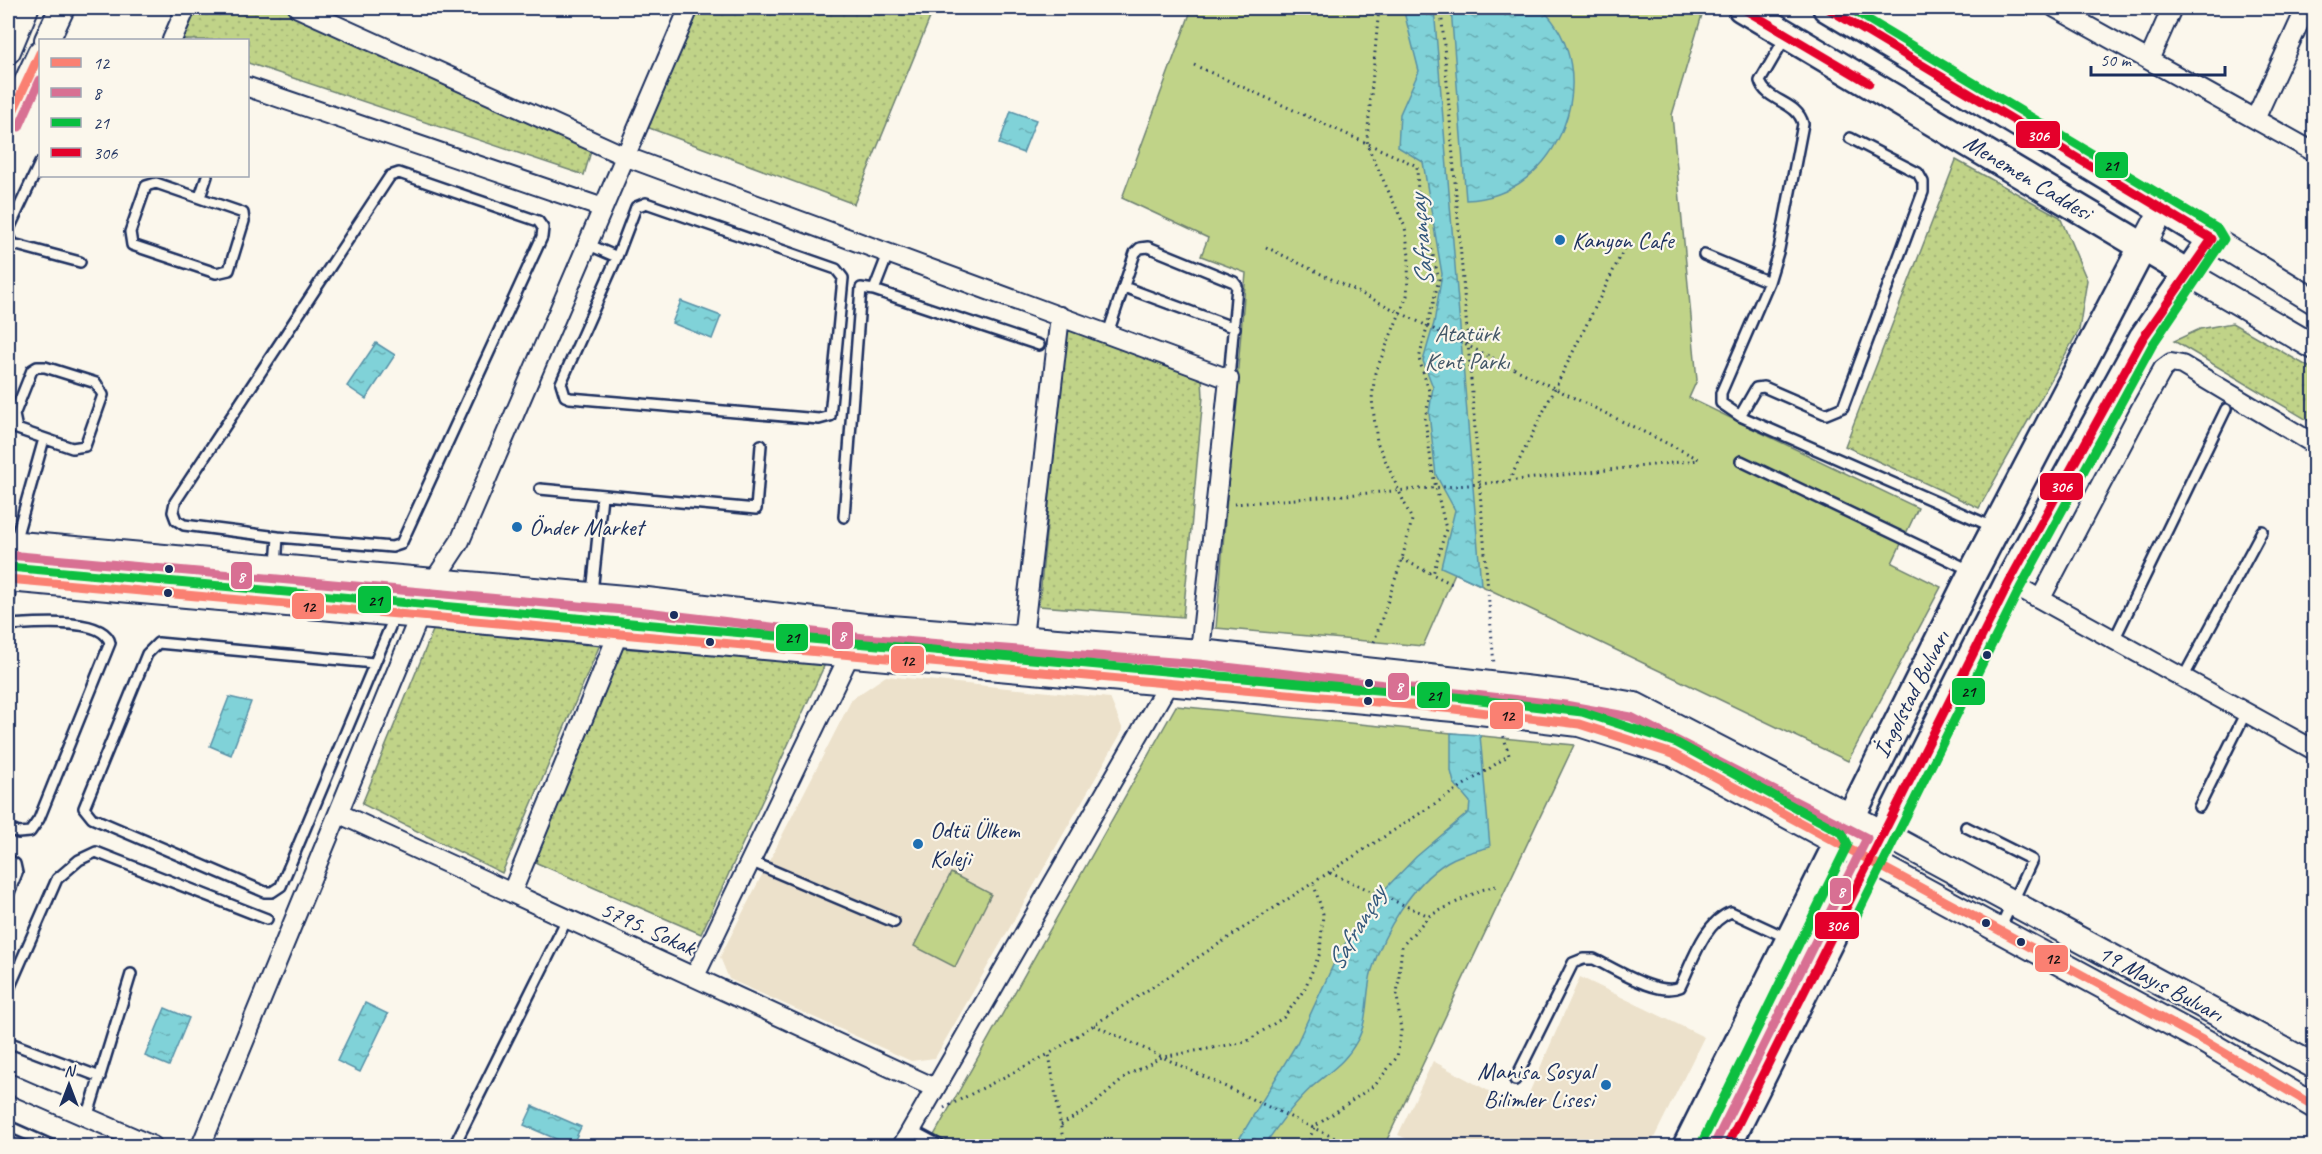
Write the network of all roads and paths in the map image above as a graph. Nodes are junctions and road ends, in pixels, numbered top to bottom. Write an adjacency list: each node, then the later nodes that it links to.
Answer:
1 (26, 8): 16 (main road)
2 (62, 8): 14 (main road)
3 (186, 8): 15 (street)
4 (298, 8): 26 (street)
5 (689, 8): 26 (street)
6 (1380, 8): 24 (path)
7 (1441, 8): 53 (path)
8 (1742, 8): 13 (main road, Menemen Caddesi)
9 (1827, 8): 31 (main road, Menemen Caddesi)
10 (2055, 8): 18 (street)
11 (2172, 8): 18 (street)
12 (2306, 8): 21 (street)
13 (1787, 34): 36 (main road, Menemen Caddesi); 43 (lane)
14 (46, 39)
15 (172, 39)
16 (8, 51)
17 (39, 55): 22 (main road)
18 (2150, 60): 21 (street)
19 (1194, 65): 24 (path)
20 (249, 87): 30 (street)
21 (2256, 117): 25 (street)
22 (8, 122)
23 (1850, 138): 58 (lane)
24 (1368, 144): 47 (path); 49 (path)
25 (2314, 152)
26 (627, 157): 30 (street); 38 (street)
27 (39, 165): 32 (lane)
28 (207, 177): 29 (lane)
29 (200, 197): 29 (lane)
30 (603, 208): 35 (street)
31 (2163, 208): 33 (main road, Menemen Caddesi); 36 (main road)
32 (8, 232): 41 (lane)
33 (2212, 239): 42 (main road, İngolstad Bulvarı); 46 (main road, Menemen Caddesi)
34 (1627, 243): 56 (path)
35 (587, 244): 40 (lane); 80 (street)
36 (2143, 246): 42 (main road, Menemen Caddesi); 71 (main road, İngolstad Bulvarı)
37 (1266, 247): 47 (path)
38 (888, 254): 45 (lane); 48 (street)
39 (1704, 255): 43 (lane)
40 (617, 257): 40 (lane)
41 (80, 262)
42 (2189, 274): 54 (main road, Menemen Caddesi); 81 (main road, İngolstad Bulvarı)
43 (1769, 282): 58 (lane)
44 (1124, 287): 50 (lane); 50 (lane); 51 (lane)
45 (874, 290): 52 (lane); 70 (lane)
46 (2314, 301)
47 (1400, 313): 49 (path); 67 (path)
48 (1060, 316): 51 (street); 91 (street)
49 (1429, 326): 53 (path); 65 (path)
50 (1235, 328): 55 (lane)
51 (1108, 333): 55 (street)
52 (1039, 345)
53 (1468, 345): 56 (path); 64 (path)
54 (2314, 347)
55 (1229, 379): 95 (street)
56 (1556, 388): 63 (path); 63 (path)
57 (2226, 409): 92 (lane)
58 (1740, 416): 71 (lane)
59 (44, 439): 59 (lane); 74 (lane)
60 (2314, 444): 84 (street)
61 (761, 445): 68 (lane)
62 (1741, 461): 77 (lane)
63 (1509, 481): 64 (path)
64 (1478, 484): 65 (path); 101 (path)
65 (1436, 488): 67 (path); 78 (path)
66 (540, 489): 68 (lane)
67 (1396, 489): 69 (path); 75 (path)
68 (602, 496): 83 (lane)
69 (1232, 505)
70 (844, 517)
71 (1995, 528): 77 (main road, İngolstad Bulvarı)
72 (2262, 531): 98 (lane)
73 (278, 537): 73 (lane); 76 (lane)
74 (11, 544): 76 (main road, 19 Mayıs Bulvarı)
75 (1402, 559): 78 (path); 93 (path)
76 (276, 569): 80 (main road, 19 Mayıs Bulvarı)
77 (1972, 572): 108 (main road, İngolstad Bulvarı)
78 (1433, 574): 82 (path)
79 (9, 579): 85 (lane); 86 (main road, 19 Mayıs Bulvarı)
80 (433, 582): 83 (main road, 19 Mayıs Bulvarı); 87 (main road)
81 (2009, 582): 84 (street); 111 (main road, İngolstad Bulvarı)
82 (1454, 585)
83 (592, 595): 89 (main road, 19 Mayıs Bulvarı)
84 (2041, 598): 92 (street)
85 (8, 608)
86 (395, 615): 87 (main road, 19 Mayıs Bulvarı); 97 (lane)
87 (419, 617): 90 (main road, 19 Mayıs Bulvarı); 107 (street)
88 (8, 625): 110 (lane)
89 (865, 626): 91 (main road, 19 Mayıs Bulvarı); 96 (main road)
90 (618, 634): 96 (main road, 19 Mayıs Bulvarı); 119 (street)
91 (1023, 638): 94 (main road, 19 Mayıs Bulvarı)
92 (2114, 640): 98 (street)
93 (1374, 642)
94 (1162, 649): 95 (main road, 19 Mayıs Bulvarı); 100 (main road)
95 (1200, 652): 99 (main road, 19 Mayıs Bulvarı)
96 (849, 656): 100 (main road, 19 Mayıs Bulvarı); 114 (street)
97 (374, 663): 97 (lane)
98 (2183, 678): 103 (street)
99 (1457, 680): 101 (main road, 19 Mayıs Bulvarı); 102 (main road)
100 (1164, 683): 102 (main road, 19 Mayıs Bulvarı); 139 (street)
101 (1495, 685): 108 (main road, 19 Mayıs Bulvarı)
102 (1454, 709): 104 (main road, 19 Mayıs Bulvarı)
103 (2246, 712): 105 (street); 106 (lane)
104 (1498, 714): 112 (main road, 19 Mayıs Bulvarı); 116 (path)
105 (2314, 750)
106 (2199, 807)
107 (340, 814): 119 (street, 5795. Sokak); 148 (street)
108 (1849, 816): 111 (main road, 19 Mayıs Bulvarı); 112 (main road, İngolstad Bulvarı)
109 (1966, 827): 121 (lane)
110 (8, 828)
111 (1883, 833): 115 (main road, İngolstad Bulvarı); 121 (main road, 19 Mayıs Bulvarı)
112 (1836, 844): 115 (main road, 19 Mayıs Bulvarı); 127 (main road, İngolstad Bulvarı)
113 (8, 859): 120 (lane)
114 (750, 861): 125 (lane); 129 (street)
115 (1870, 862): 126 (main road, 19 Mayıs Bulvarı); 156 (main road, İngolstad Bulvarı)
116 (1330, 873): 117 (path); 122 (path)
117 (1314, 884): 131 (path); 134 (path)
118 (1500, 885): 122 (path)
119 (512, 892): 123 (street, 5795. Sokak)
120 (8, 895)
121 (2013, 903): 126 (lane); 135 (main road, 19 Mayıs Bulvarı)
122 (1430, 916): 145 (path)
123 (567, 918): 129 (street, 5795. Sokak); 149 (lane)
124 (267, 919): 130 (lane)
125 (894, 922)
126 (1999, 931): 140 (main road, 19 Mayıs Bulvarı)
127 (1789, 939): 137 (lane); 155 (main road, İngolstad Bulvarı)
128 (131, 974): 136 (lane)
129 (695, 976): 139 (street, 5795. Sokak)
130 (8, 992)
131 (1094, 1025): 133 (path); 134 (path)
132 (8, 1042): 136 (lane)
133 (1049, 1054): 142 (path); 144 (path)
134 (1162, 1057): 142 (path); 145 (path)
135 (2314, 1066)
136 (100, 1077): 141 (lane)
137 (1515, 1080)
138 (8, 1083): 141 (street)
139 (935, 1088): 144 (street)
140 (2314, 1106)
141 (87, 1118): 147 (street)
142 (1061, 1125): 152 (path)
143 (8, 1126): 146 (lane)
144 (913, 1126): 150 (street); 151 (lane)
145 (1314, 1128): 153 (path); 154 (path)
146 (53, 1146)
147 (153, 1146)
148 (201, 1146)
149 (454, 1146)
150 (902, 1146)
151 (941, 1146)
152 (1064, 1146)
153 (1307, 1146)
154 (1352, 1146)
155 (1687, 1146)
156 (1726, 1146)

